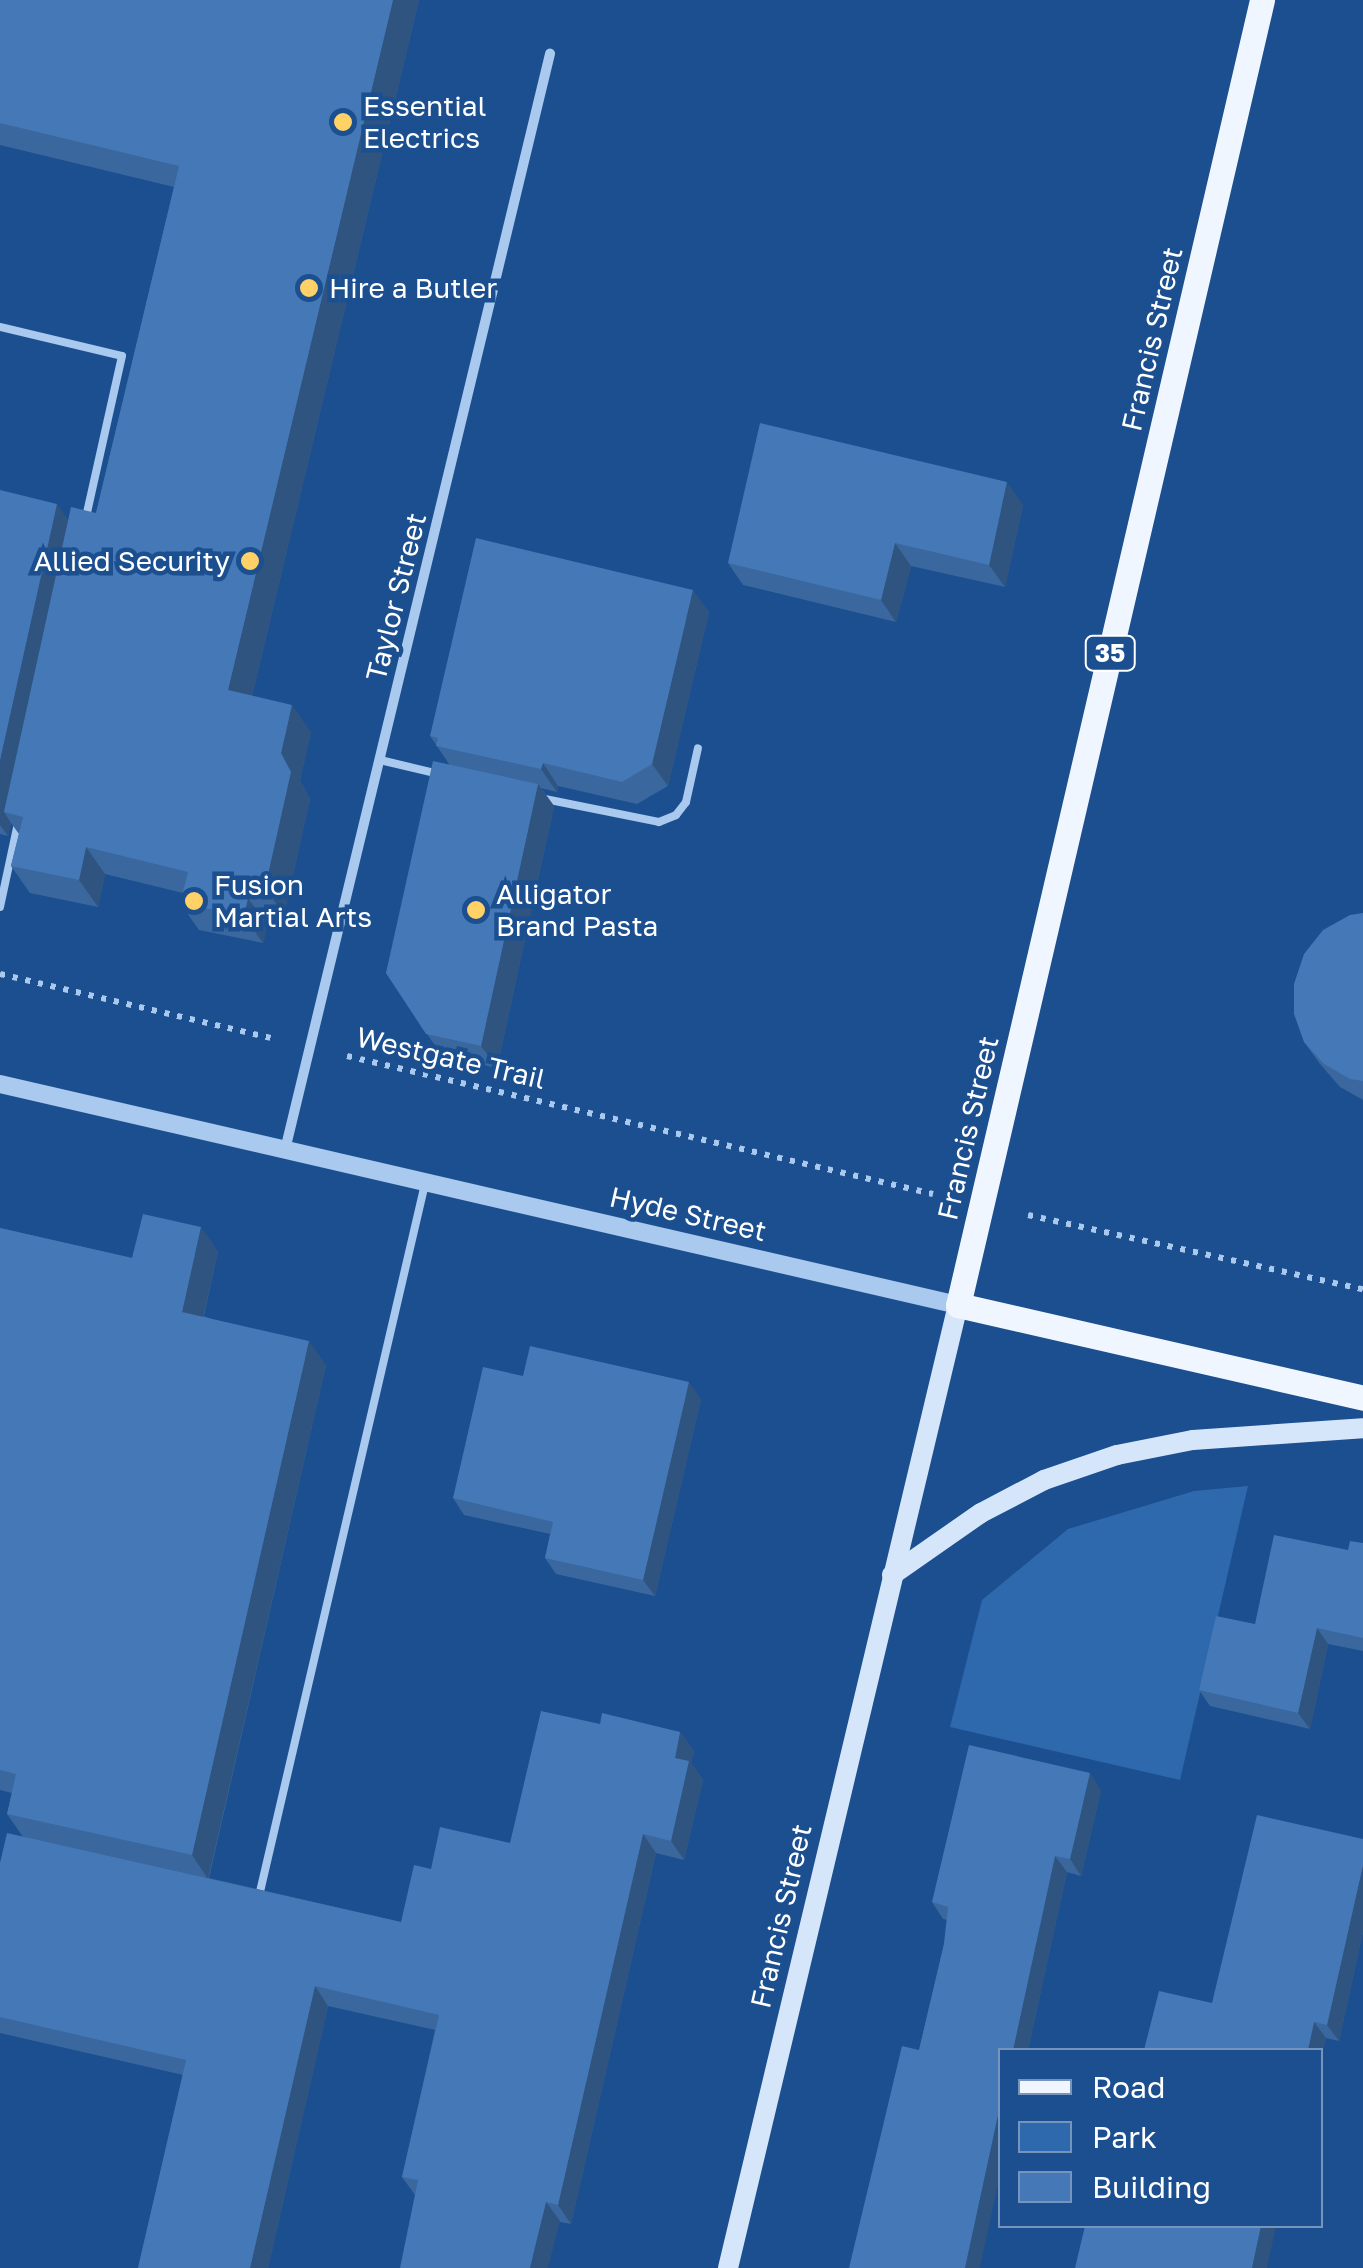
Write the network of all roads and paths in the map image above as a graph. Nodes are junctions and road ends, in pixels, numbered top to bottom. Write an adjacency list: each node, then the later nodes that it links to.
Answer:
1 (1262, 0): 19 (main road, Francis Street / 35)
2 (550, 54): 6 (street, Taylor Street)
3 (0, 327): 4 (lane)
4 (84, 527)
5 (698, 748): 8 (lane)
6 (380, 760): 7 (lane); 12 (street, Taylor Street)
7 (453, 777)
8 (526, 794)
9 (21, 812): 10 (lane)
10 (0, 907)
11 (0, 974): 12 (path, Westgate Trail)
12 (310, 1048): 14 (street, Taylor Street); 16 (path, Westgate Trail)
13 (0, 1084): 14 (street, Hyde Street)
14 (285, 1151): 15 (street, Hyde Street)
15 (425, 1184): 19 (street, Hyde Street); 23 (lane)
16 (891, 1184)
17 (1063, 1223): 18 (path)
18 (1363, 1290)
19 (958, 1305): 20 (main road, Hyde Street); 22 (main road, Francis Street)
20 (1363, 1398)
21 (1363, 1428): 22 (main road)
22 (892, 1575): 24 (main road, Francis Street)
23 (240, 1894)
24 (728, 2268)

